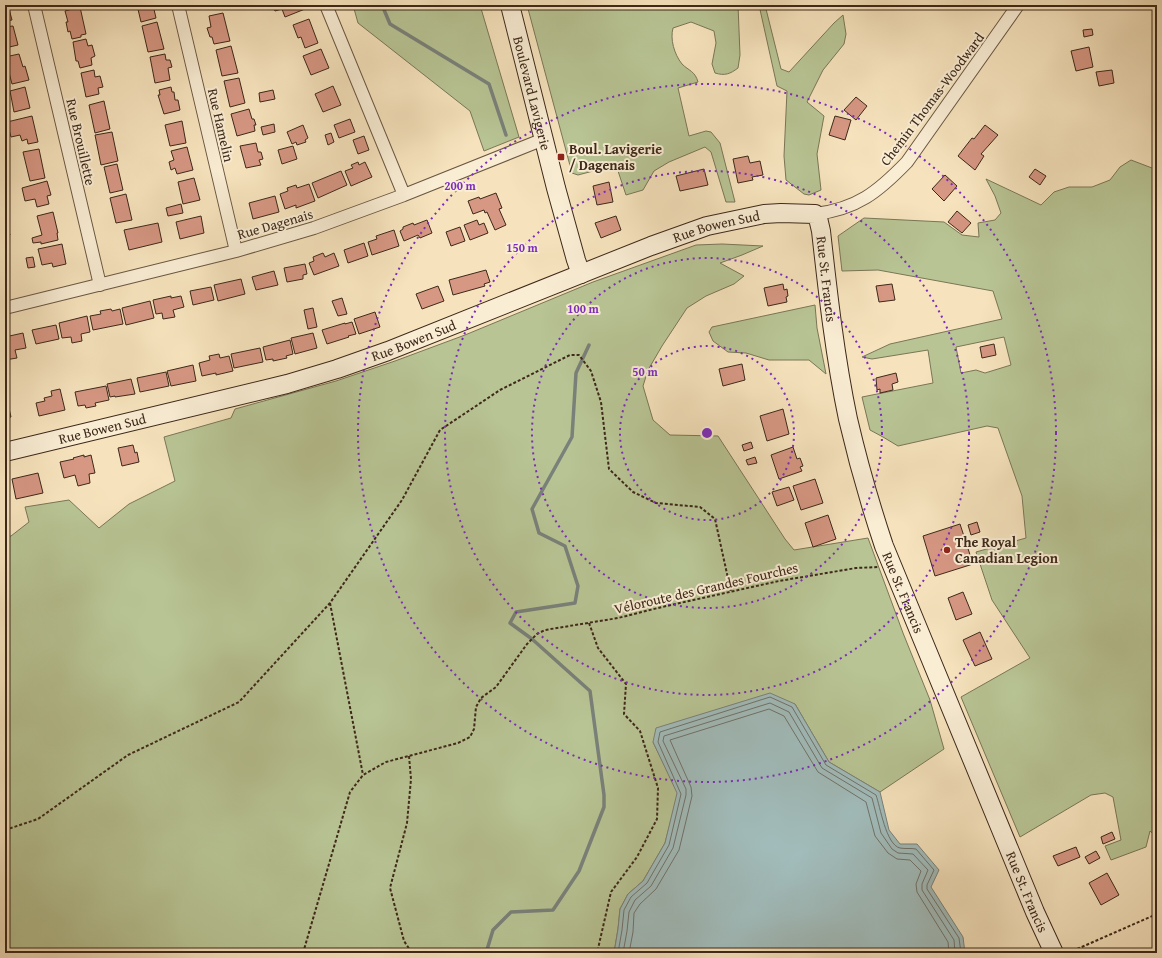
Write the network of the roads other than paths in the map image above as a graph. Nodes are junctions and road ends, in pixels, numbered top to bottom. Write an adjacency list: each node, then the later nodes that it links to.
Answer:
1 (34, 5): 11 (street, Rue Brouillette)
2 (178, 5): 9 (street, Rue Hamelin)
3 (326, 5): 7 (street)
4 (510, 5): 6 (street, Boulevard Lavigerie)
5 (1018, 5): 8 (street, Chemin Thomas-Woodward)
6 (544, 139): 7 (street, Rue Dagenais); 10 (street, Boulevard Lavigerie)
7 (404, 195): 9 (street, Rue Dagenais)
8 (815, 214): 10 (street, Rue Bowen Sud); 14 (street, Rue St. Francis)
9 (236, 251): 11 (street, Rue Dagenais)
10 (581, 274): 13 (street, Rue Bowen Sud)
11 (100, 285): 12 (street, Rue Dagenais)
12 (5, 308)
13 (5, 452)
14 (1054, 953)

